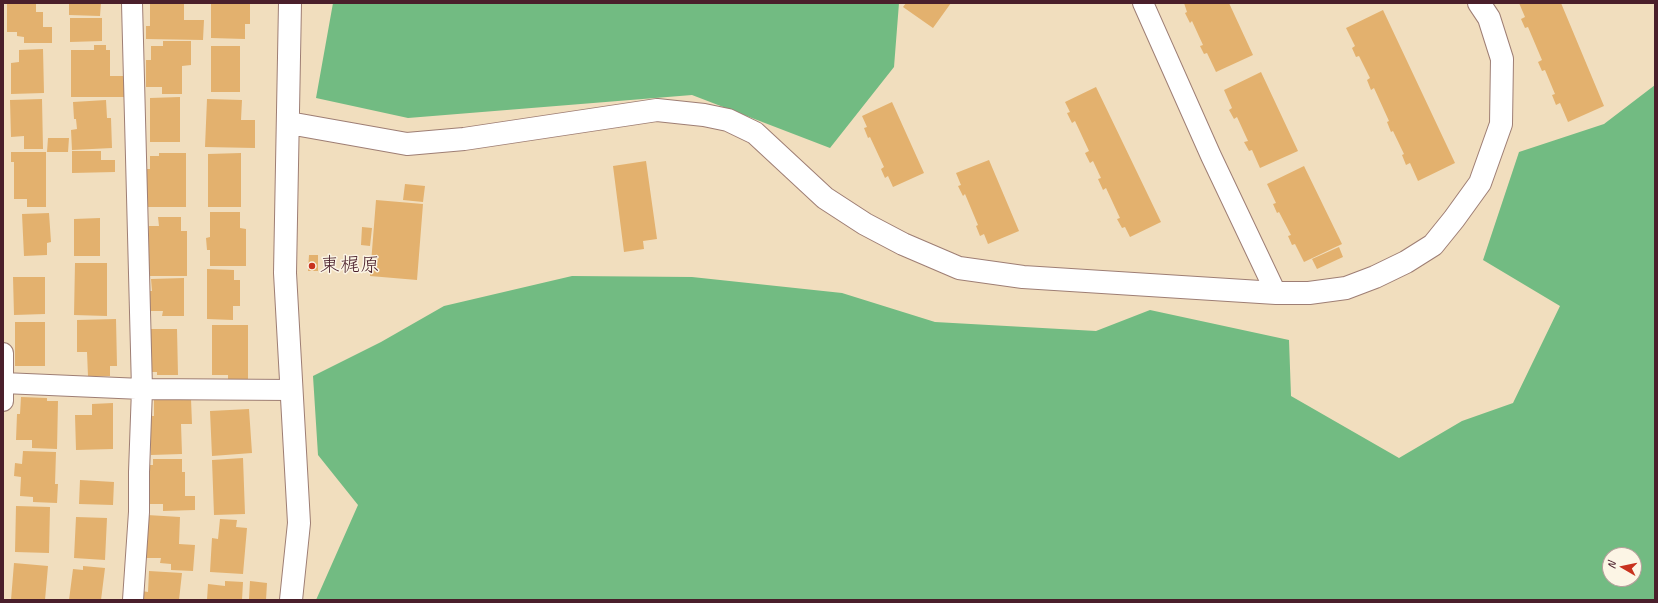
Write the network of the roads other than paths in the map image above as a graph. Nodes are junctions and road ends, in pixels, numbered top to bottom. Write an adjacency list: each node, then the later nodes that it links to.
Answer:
1 (132, 3): 9 (street)
2 (290, 3): 5 (street)
3 (1143, 3): 6 (street)
4 (1479, 3): 6 (street)
5 (288, 123): 6 (street); 10 (street)
6 (1276, 293)
7 (3, 353): 8 (street)
8 (3, 383): 9 (street); 11 (street)
9 (142, 389): 10 (street); 12 (street)
10 (292, 390): 13 (street)
11 (3, 401)
12 (133, 600)
13 (291, 600)

